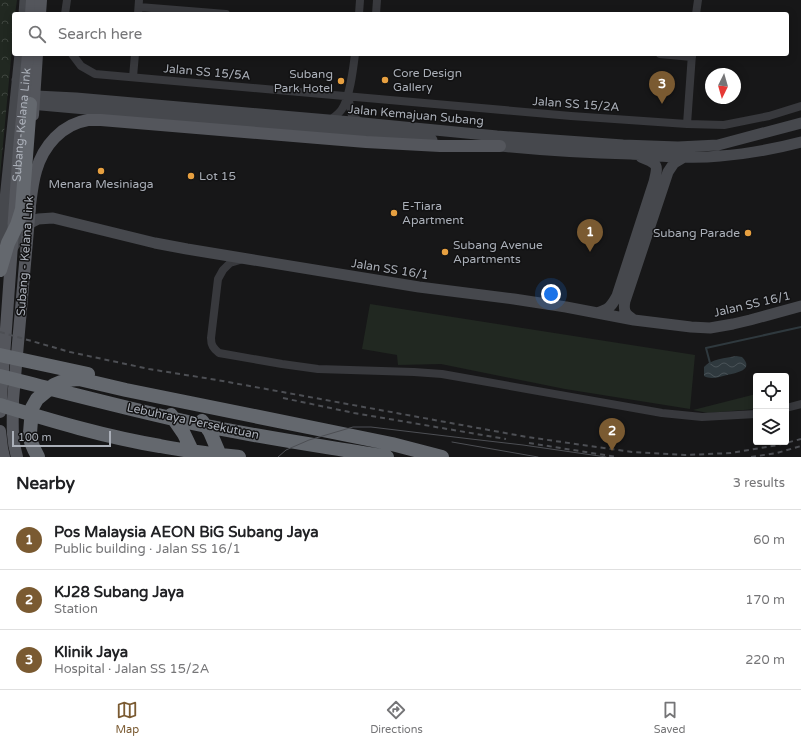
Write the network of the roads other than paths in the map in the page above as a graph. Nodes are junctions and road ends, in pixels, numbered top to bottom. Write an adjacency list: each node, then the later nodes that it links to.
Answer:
1 (25, 0): 9 (main road)
2 (32, 0): 10 (main road)
3 (41, 0): 11 (main road)
4 (67, 0): 12 (street)
5 (360, 0): 14 (street)
6 (377, 0): 15 (street)
7 (698, 0): 16 (street)
8 (139, 7): 13 (street)
9 (24, 12)
10 (31, 12)
11 (40, 12)
12 (66, 12)
13 (201, 12)
14 (359, 12)
15 (376, 12)
16 (696, 12)
17 (20, 56): 27 (main road)
18 (28, 56): 54 (main road, Subang-Kelana Link)
19 (36, 56): 25 (main road)
20 (36, 56): 42 (main road, Subang - Kelana Link)
21 (74, 56): 26 (street, Jalan SS 15/5A)
22 (135, 56): 26 (street)
23 (355, 56): 28 (street)
24 (692, 56): 36 (street)
25 (33, 74): 29 (main road); 30 (main road)
26 (133, 77): 28 (street, Jalan SS 15/5A)
27 (17, 80): 30 (main road); 44 (main road)
28 (348, 96): 33 (street); 34 (street); 36 (street, Jalan SS 15/2A)
29 (63, 97): 30 (main road, Jalan Kemajuan Subang); 33 (main road, Jalan Kemajuan Subang)
30 (35, 105): 32 (main road, Jalan Kemajuan Subang); 44 (highway)
31 (801, 106): 36 (street, Jalan SS 15/2A)
32 (116, 112): 37 (main road); 39 (main road, Jalan Kemajuan Subang)
33 (330, 120): 34 (main road, Jalan Kemajuan Subang)
34 (363, 123): 35 (main road, Jalan Kemajuan Subang)
35 (801, 123)
36 (687, 124)
37 (115, 129)
38 (801, 142): 41 (main road, Jalan Kemajuan Subang)
39 (500, 146): 40 (main road, Jalan Kemajuan Subang); 42 (main road)
40 (634, 155): 41 (main road, Jalan Kemajuan Subang); 46 (main road)
41 (684, 157): 47 (main road)
42 (29, 213): 59 (main road, Subang - Kelana Link)
43 (245, 259): 44 (main road, Jalan SS 16/1); 46 (main road, Jalan SS 16/1); 55 (street)
44 (0, 269)
45 (801, 306): 47 (main road, Jalan SS 16/1)
46 (597, 313): 47 (main road, Jalan SS 16/1)
47 (634, 320)
48 (0, 355): 61 (highway)
49 (0, 376): 63 (highway, Lebuhraya Persekutuan)
50 (126, 390): 57 (highway); 60 (highway); 64 (highway)
51 (801, 404): 53 (street)
52 (0, 405): 57 (highway)
53 (789, 407)
54 (0, 412)
55 (753, 414)
56 (0, 431): 58 (main road)
57 (200, 455): 62 (highway)
58 (4, 457)
59 (17, 457)
60 (38, 457)
61 (220, 457)
62 (239, 457)
63 (387, 457)
64 (442, 457)

